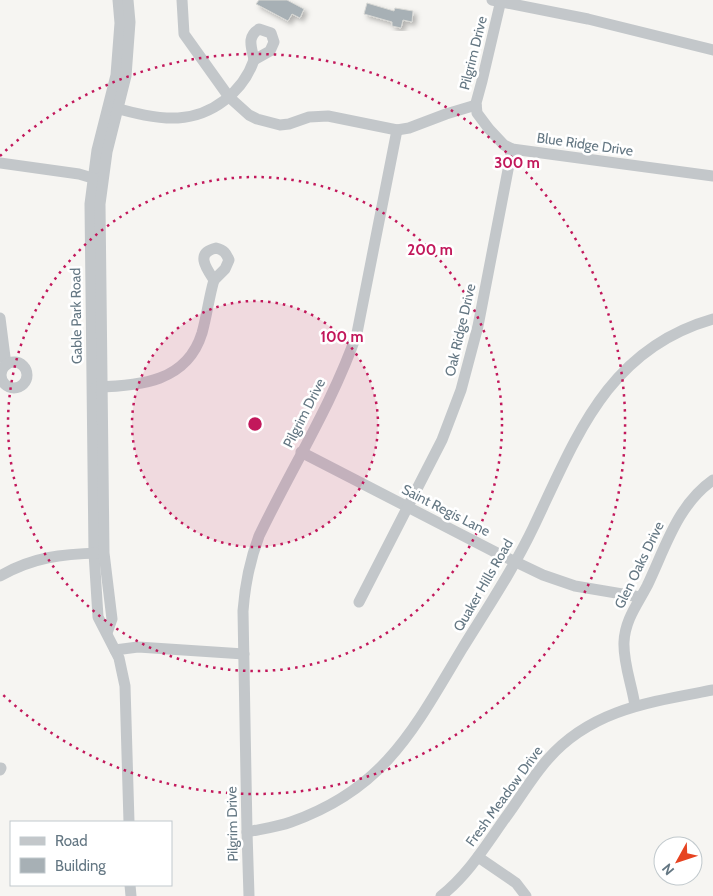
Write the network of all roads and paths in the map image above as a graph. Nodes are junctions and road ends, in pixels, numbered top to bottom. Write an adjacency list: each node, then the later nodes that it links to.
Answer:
1 (118, 0): 9 (street, Gable Park Road)
2 (128, 0): 9 (street, Gable Park Road)
3 (182, 0): 7 (street)
4 (498, 0): 5 (street); 8 (street, Pilgrim Drive)
5 (713, 50)
6 (254, 60): 7 (street)
7 (229, 97): 9 (street); 10 (street)
8 (476, 105): 10 (street, Pilgrim Drive); 11 (street)
9 (114, 108): 14 (street, Gable Park Road)
10 (397, 130): 20 (street, Pilgrim Drive)
11 (512, 149): 13 (street, Blue Ridge Drive); 22 (street, Oak Ridge Drive)
12 (0, 163): 14 (street)
13 (713, 176)
14 (98, 180): 19 (street, Gable Park Road)
15 (214, 280): 19 (street)
16 (0, 318): 18 (street)
17 (713, 319): 24 (street, Quaker Hills Road)
18 (6, 365)
19 (97, 387): 23 (street, Gable Park Road)
20 (301, 452): 22 (street, Saint Regis Lane); 29 (street, Pilgrim Drive)
21 (713, 480): 26 (street, Glen Oaks Drive)
22 (408, 507): 24 (street, Saint Regis Lane); 27 (street, Oak Ridge Drive)
23 (99, 553): 25 (street); 28 (street, Gable Park Road)
24 (515, 562): 26 (street, Saint Regis Lane); 33 (street, Quaker Hills Road)
25 (0, 576)
26 (640, 597): 31 (street, Glen Oaks Drive)
27 (359, 602)
28 (115, 650): 29 (street); 32 (street, Gable Park Road)
29 (244, 654): 33 (street, Pilgrim Drive)
30 (713, 690): 31 (street, Fresh Meadow Drive)
31 (634, 706): 34 (street, Fresh Meadow Drive)
32 (129, 821)
33 (247, 832): 35 (street, Pilgrim Drive)
34 (478, 857): 36 (street, Fresh Meadow Drive); 37 (street)
35 (250, 896)
36 (440, 896)
37 (526, 896)

